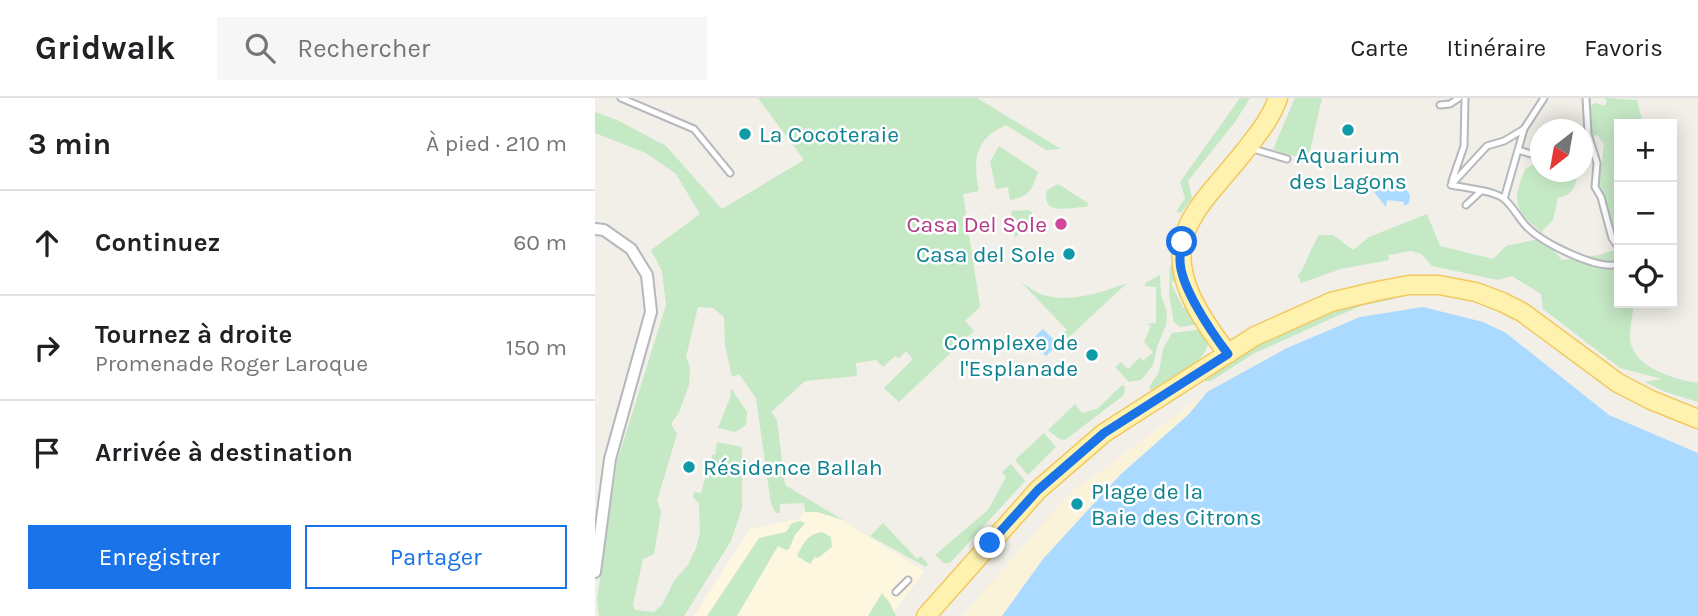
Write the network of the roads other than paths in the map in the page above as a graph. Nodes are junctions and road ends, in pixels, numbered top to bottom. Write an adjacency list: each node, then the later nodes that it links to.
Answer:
1 (621, 98): 13 (lane)
2 (1278, 98): 9 (main road)
3 (1459, 98): 7 (lane)
4 (1465, 98): 14 (lane)
5 (1544, 98): 8 (lane)
6 (1585, 98): 19 (lane)
7 (1440, 105)
8 (1524, 129): 10 (lane); 14 (lane)
9 (1247, 147): 12 (lane); 21 (main road)
10 (1518, 150): 11 (lane); 16 (lane)
11 (1530, 154)
12 (1287, 159)
13 (730, 173)
14 (1451, 185): 15 (lane)
15 (1480, 192): 16 (lane); 17 (lane)
16 (1504, 199): 20 (lane)
17 (1466, 205)
18 (595, 229): 23 (street)
19 (1617, 245)
20 (1614, 266)
21 (1228, 354): 22 (main road); 26 (main road)
22 (1698, 419)
23 (595, 572)
24 (908, 580): 25 (lane)
25 (896, 593)
26 (926, 616)

